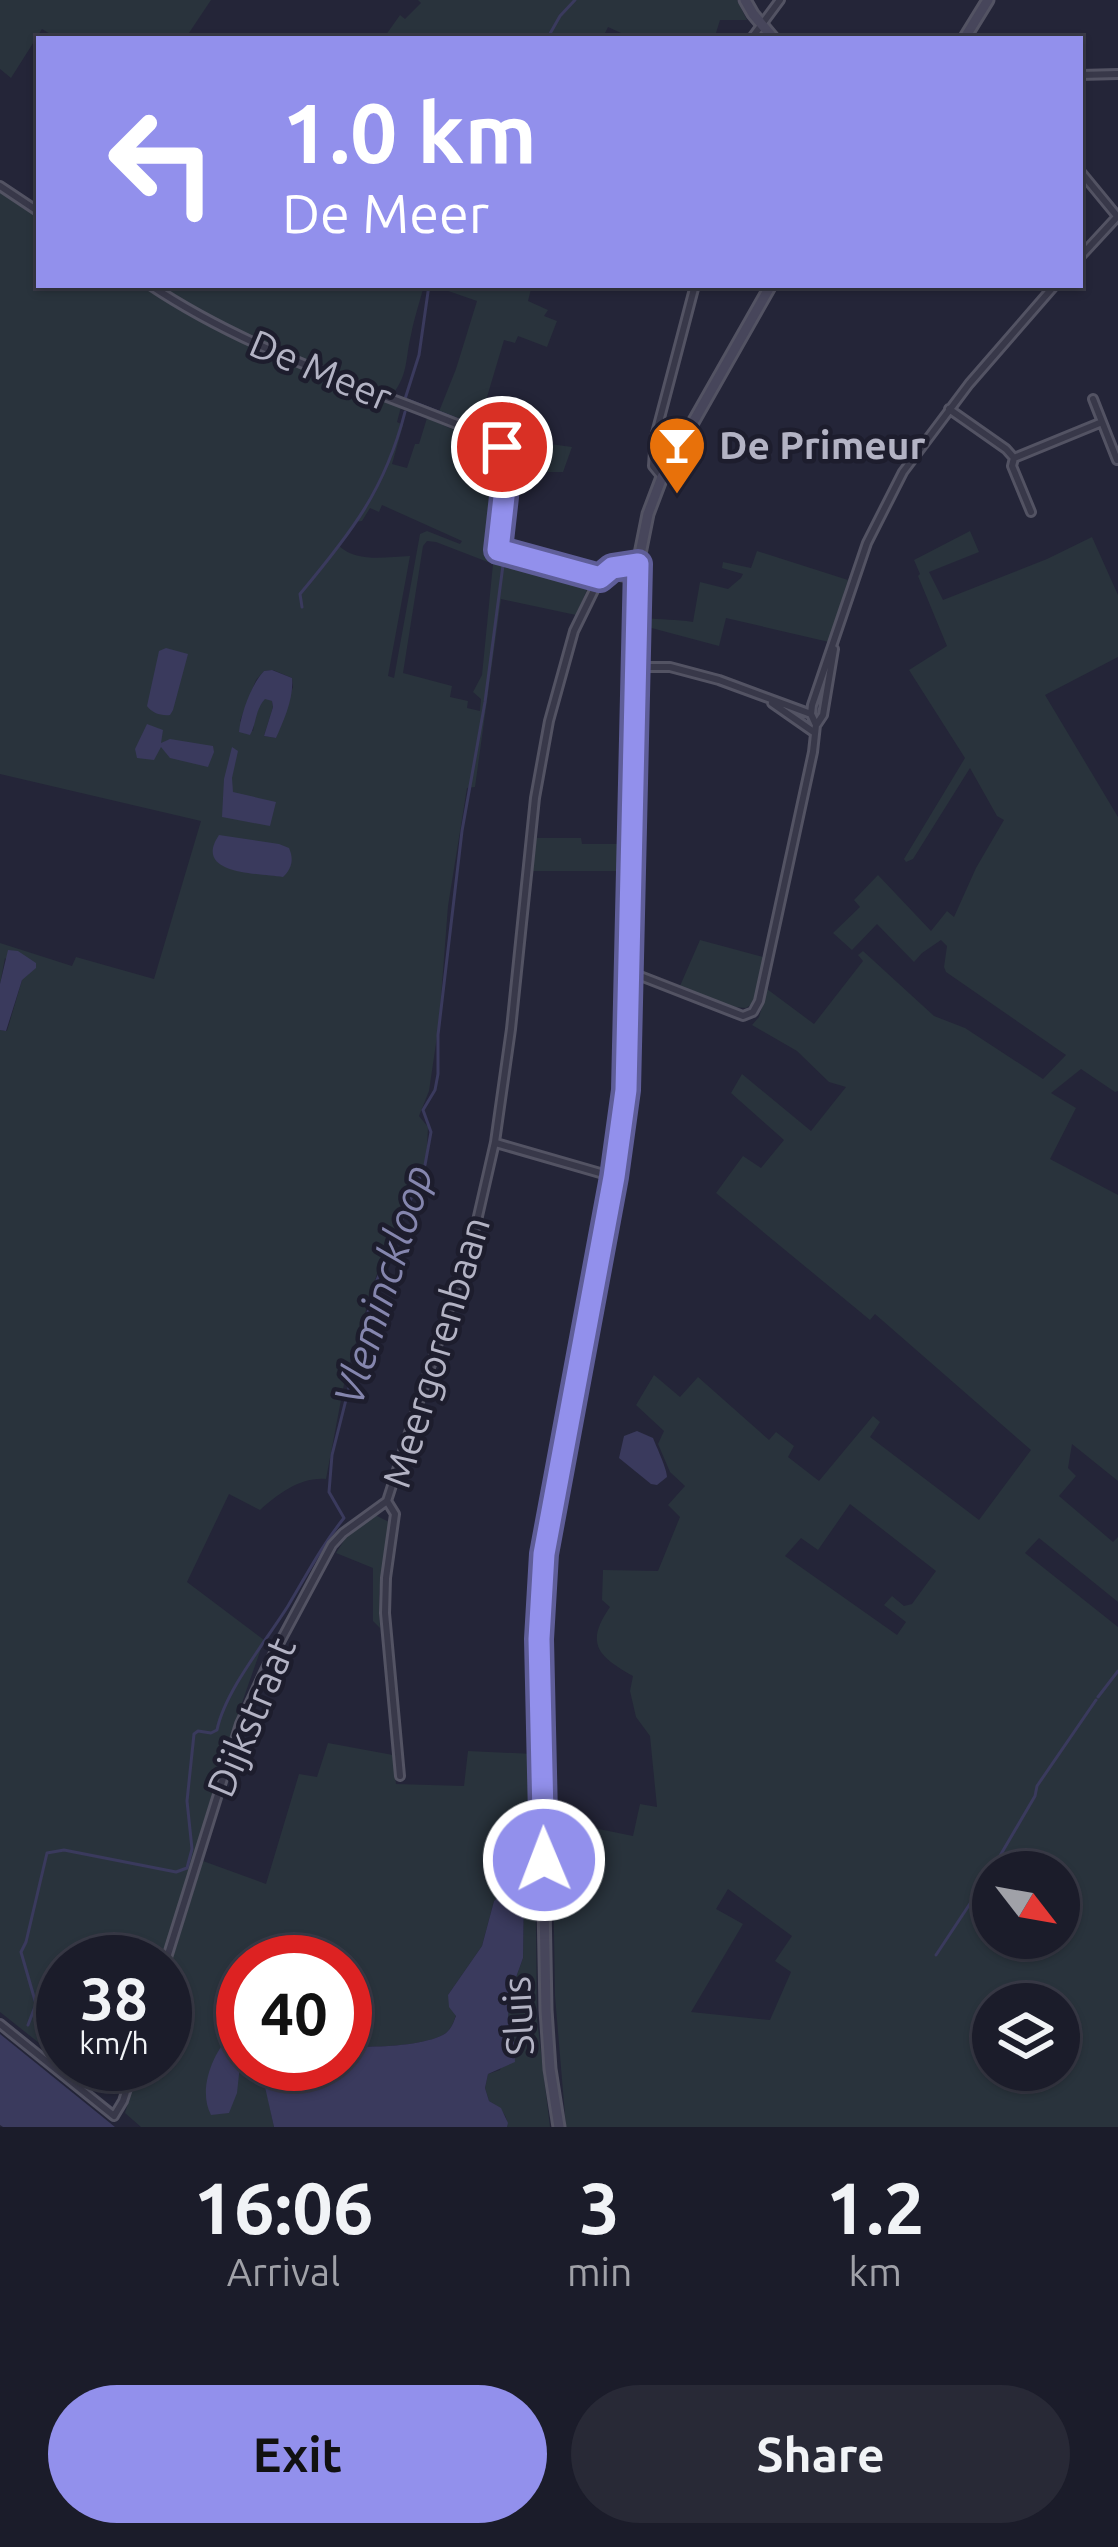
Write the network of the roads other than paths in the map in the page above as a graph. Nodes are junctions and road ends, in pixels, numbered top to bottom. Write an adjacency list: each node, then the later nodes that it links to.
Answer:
1 (745, 0): 4 (street)
2 (780, 0): 4 (street)
3 (988, 0): 7 (street)
4 (761, 25): 5 (street); 6 (street)
5 (753, 36)
6 (771, 36)
7 (966, 36)
8 (1118, 74): 9 (street)
9 (1083, 75)
10 (1083, 176): 13 (street)
11 (0, 186): 12 (street)
12 (36, 210)
13 (1117, 216): 14 (street)
14 (1083, 254)
15 (155, 288): 27 (street, De Meer)
16 (694, 288): 24 (street)
17 (769, 288): 24 (street, Sluis)
18 (1052, 288): 20 (street)
19 (1093, 399): 21 (street)
20 (950, 409): 22 (street); 29 (street)
21 (1102, 422): 22 (street); 23 (street)
22 (1014, 458): 25 (street)
23 (1117, 460)
24 (662, 477): 26 (street, Sluis)
25 (1031, 512)
26 (638, 564): 27 (street); 28 (street, Sluis)
27 (600, 578): 28 (street); 35 (street, Meergorenbaan)
28 (637, 579): 30 (street, Sluis)
29 (835, 640): 32 (street); 33 (street)
30 (635, 667): 31 (street); 34 (street, Sluis)
31 (769, 700): 32 (street); 33 (street)
32 (811, 714): 33 (street)
33 (816, 729): 34 (street)
34 (630, 972): 36 (street, Sluis)
35 (495, 1142): 36 (street); 37 (street, Meergorenbaan)
36 (614, 1177): 44 (street, Sluis)
37 (387, 1501): 38 (street, Meergorenbaan); 39 (street, Dijkstraat)
38 (400, 1776)
39 (174, 1935)
40 (0, 2024): 41 (street)
41 (36, 2053)
42 (83, 2091): 43 (street)
43 (126, 2091)
44 (559, 2127)

